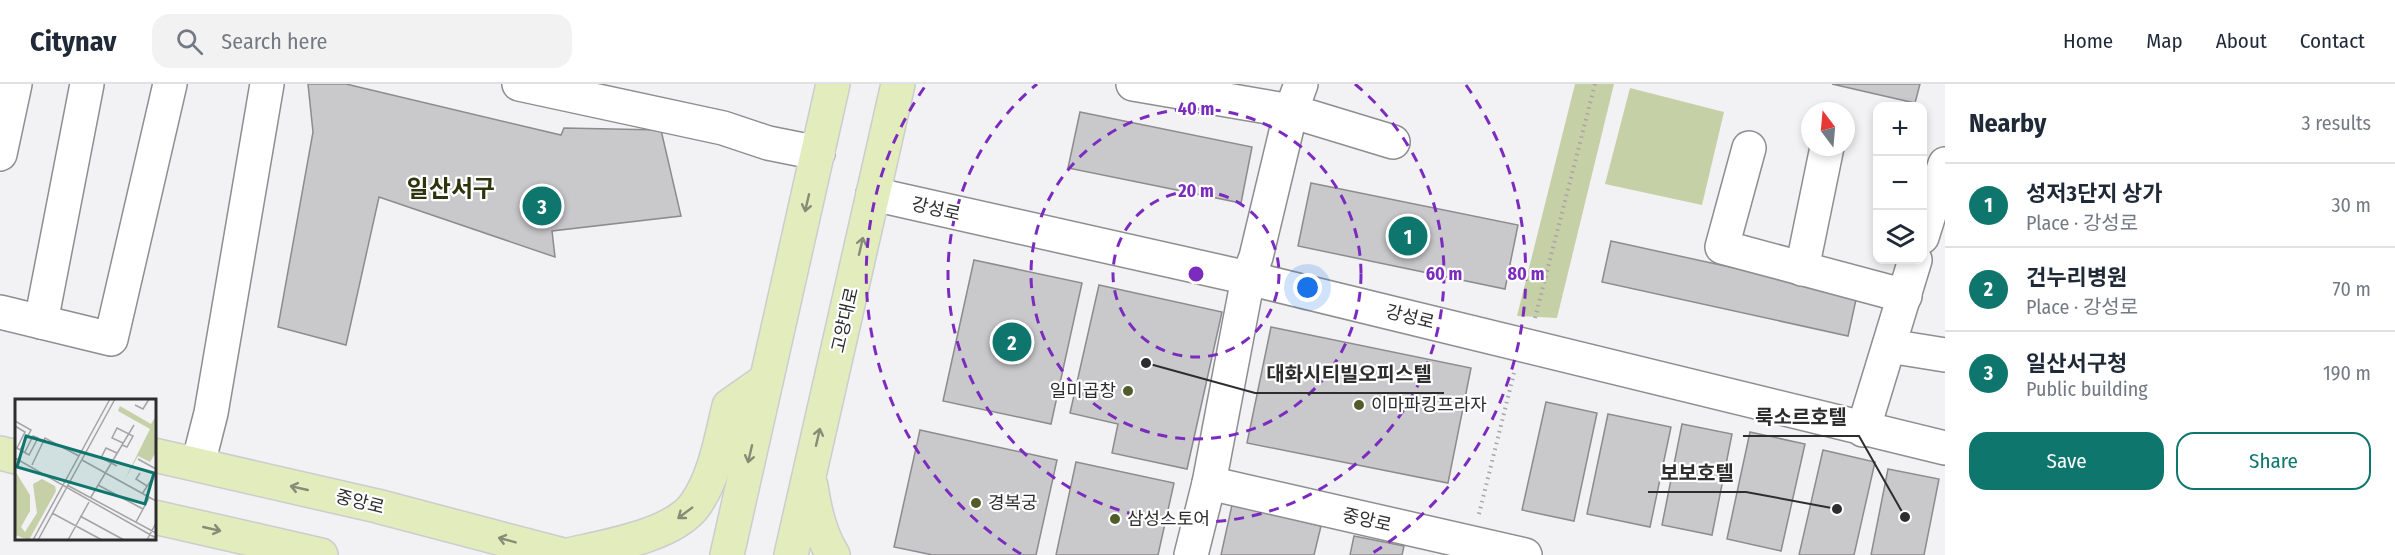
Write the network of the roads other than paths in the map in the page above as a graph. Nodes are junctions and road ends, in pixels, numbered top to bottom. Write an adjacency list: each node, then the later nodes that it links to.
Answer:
1 (15, 84): 14 (street)
2 (87, 84): 24 (street)
3 (170, 84): 24 (street)
4 (267, 84): 33 (street)
5 (519, 84): 13 (street)
6 (833, 84): 13 (main road)
7 (898, 84): 17 (main road, 고양대로)
8 (1133, 84): 9 (street)
9 (1249, 94): 10 (street)
10 (1296, 97): 11 (street); 21 (street)
11 (1393, 142)
12 (1749, 148): 20 (street)
13 (818, 153): 27 (main road, one-way to 27)
14 (0, 154)
15 (1825, 156): 20 (street)
16 (1945, 164): 18 (street)
17 (873, 194): 21 (street, 강성로); 34 (main road, 고양대로, one-way to 17)
18 (1927, 224)
19 (1915, 264): 22 (street)
20 (1802, 269): 22 (street)
21 (1248, 278): 28 (street, 강성로); 35 (street)
22 (1905, 296): 25 (street)
23 (0, 312): 24 (street)
24 (41, 322)
25 (1889, 346): 26 (street); 28 (street)
26 (1945, 355)
27 (766, 380): 39 (main road, one-way to 39); 40 (main road, one-way to 40)
28 (1863, 430): 29 (street, 강성로)
29 (1945, 448)
30 (0, 453): 32 (main road)
31 (156, 455): 33 (main road, 중앙로)
32 (15, 457)
33 (198, 464): 38 (main road, 중앙로, one-way to 33)
34 (809, 476): 41 (main road, 고양대로); 42 (main road)
35 (1209, 483): 43 (street); 44 (street, 중앙로)
36 (156, 517): 37 (main road, one-way to 37)
37 (321, 555)
38 (563, 555)
39 (568, 555)
40 (727, 555)
41 (791, 555)
42 (833, 555)
43 (1191, 555)
44 (1525, 555)

